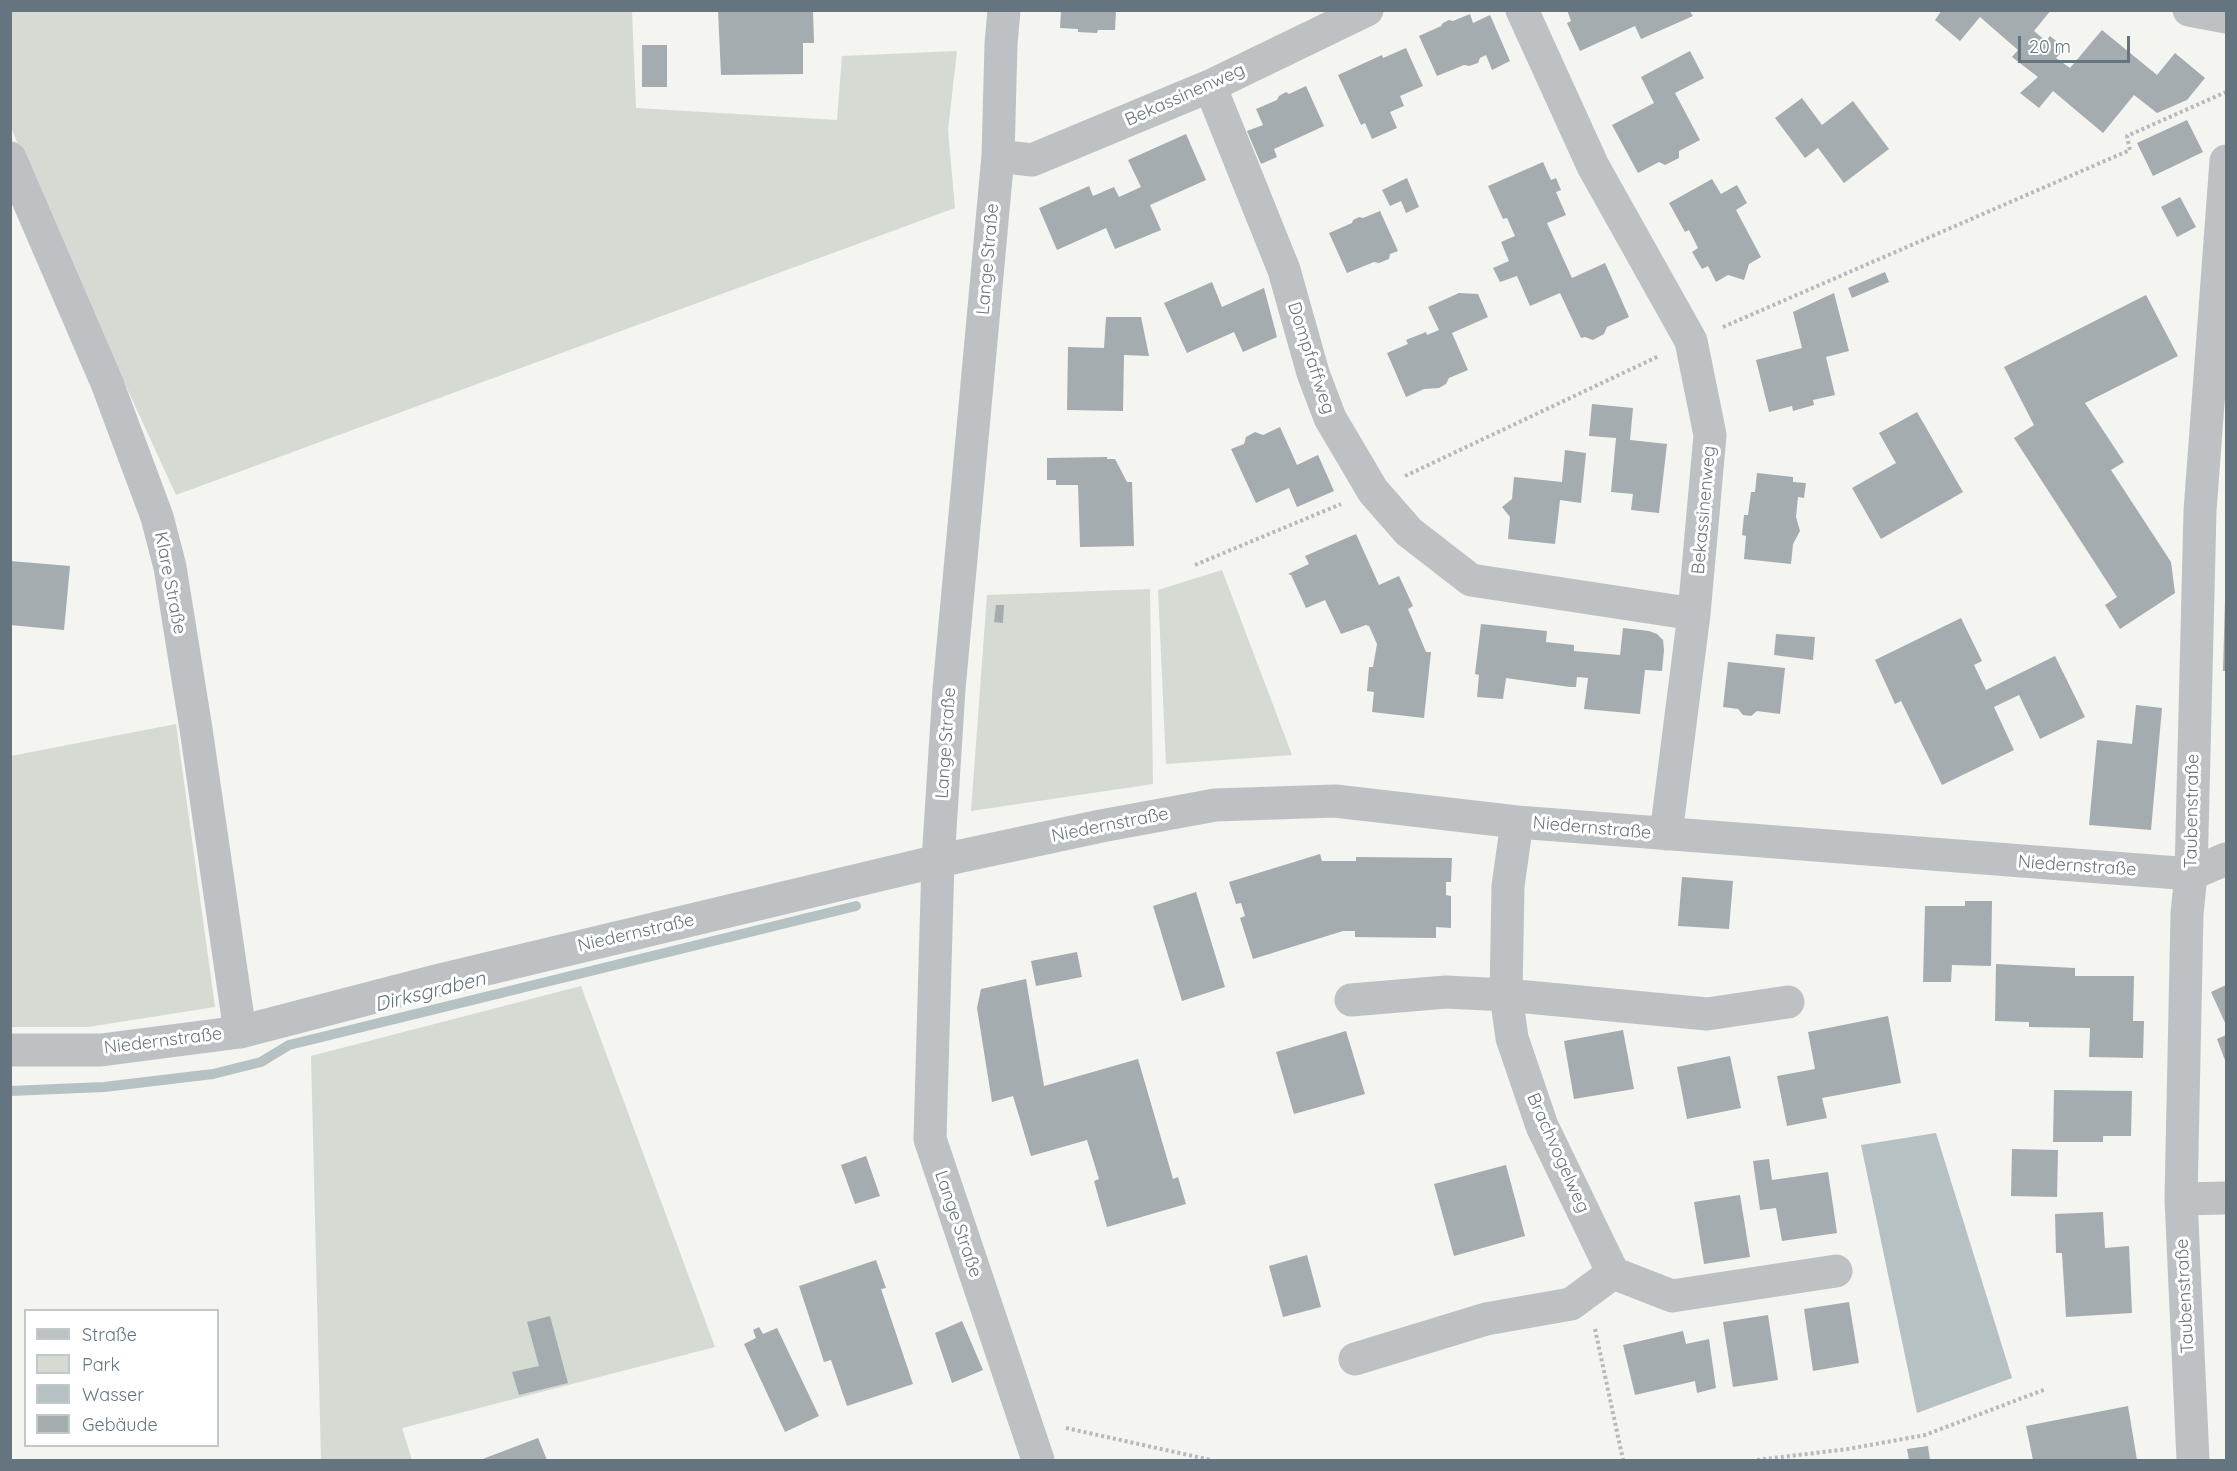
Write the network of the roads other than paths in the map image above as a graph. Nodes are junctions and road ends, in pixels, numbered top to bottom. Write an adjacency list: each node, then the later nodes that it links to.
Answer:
1 (1004, 10): 7 (street, Lange Straße)
2 (1367, 10): 6 (street, Bekassinenweg)
3 (1522, 10): 10 (street, Bekassinenweg)
4 (2189, 10): 5 (street)
5 (2226, 17)
6 (1210, 86): 7 (street, Bekassinenweg); 10 (street, Dompfaffweg)
7 (998, 156): 14 (street, Lange Straße)
8 (10, 158): 19 (street, Klare Straße)
9 (2226, 161): 15 (street, Taubenstraße)
10 (1694, 614): 12 (street, Bekassinenweg)
11 (1517, 822): 12 (street, Niedernstraße); 14 (street, Niedernstraße); 16 (street, Brachvogelweg)
12 (1666, 834): 15 (street, Niedernstraße)
13 (2226, 859): 15 (street, Niedernstraße)
14 (938, 861): 19 (street, Niedernstraße); 26 (street, Lange Straße)
15 (2191, 874): 22 (street, Taubenstraße)
16 (1506, 995): 17 (street); 18 (street); 24 (street, Brachvogelweg)
17 (1351, 1000)
18 (1788, 1002)
19 (240, 1032): 20 (street, Niedernstraße)
20 (10, 1050)
21 (2226, 1198): 22 (street)
22 (2181, 1199): 27 (street, Taubenstraße)
23 (1836, 1271): 24 (street)
24 (1613, 1273): 25 (street)
25 (1355, 1359)
26 (1034, 1448)
27 (2193, 1461)

